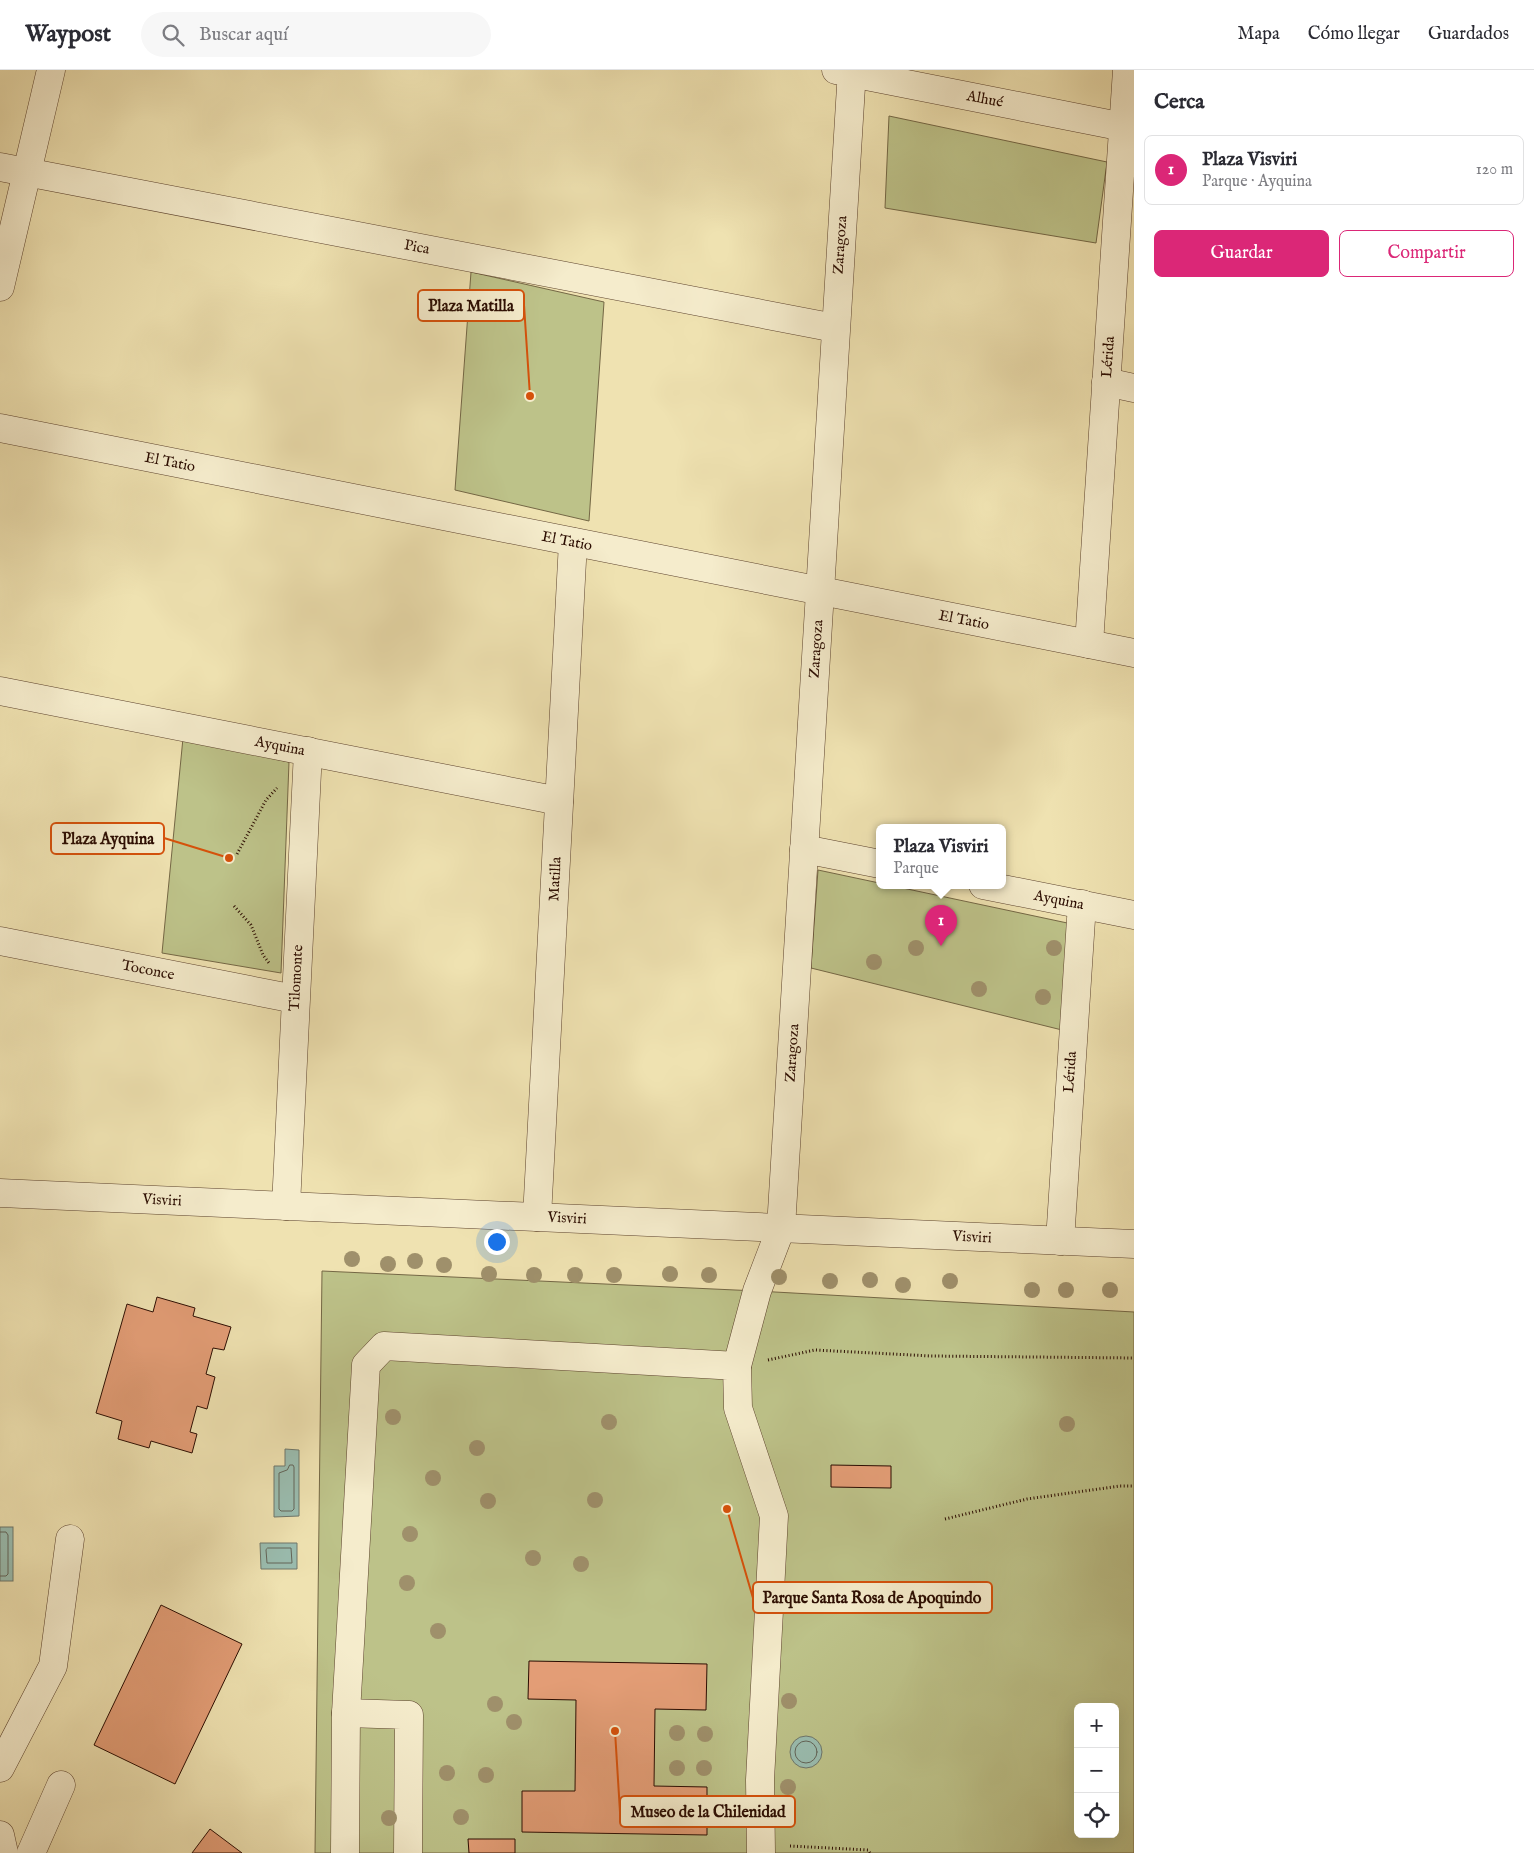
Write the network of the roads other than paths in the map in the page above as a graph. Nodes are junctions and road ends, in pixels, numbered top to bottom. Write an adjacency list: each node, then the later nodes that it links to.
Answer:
1 (51, 70): 6 (street)
2 (1127, 70): 4 (street, Lérida)
3 (846, 71): 4 (street, Alhué); 8 (street, Zaragoza)
4 (1129, 128): 9 (street, Lérida)
5 (0, 167): 6 (street, Pica)
6 (28, 172): 7 (street); 8 (street, Pica)
7 (0, 287)
8 (835, 328): 13 (street, Zaragoza)
9 (1106, 382): 10 (street); 14 (street, Lérida)
10 (1134, 388)
11 (0, 428): 12 (street, El Tatio)
12 (573, 542): 13 (street, El Tatio); 18 (street, Matilla)
13 (820, 591): 14 (street, El Tatio); 19 (street, Zaragoza)
14 (1089, 644): 15 (street, El Tatio)
15 (1134, 653)
16 (0, 691): 17 (street, Ayquina)
17 (308, 751): 18 (street, Ayquina); 25 (street, Tilomonte)
18 (559, 801): 28 (street, Matilla)
19 (804, 849): 20 (street); 29 (street, Zaragoza)
20 (876, 863)
21 (1004, 889): 22 (street, Ayquina)
22 (1082, 904): 23 (street, Ayquina); 30 (street, Lérida)
23 (1134, 915)
24 (0, 941): 25 (street, Toconce)
25 (295, 999): 27 (street, Tilomonte)
26 (0, 1193): 27 (street, Visviri)
27 (286, 1206): 28 (street, Visviri)
28 (537, 1217): 29 (street, Visviri)
29 (781, 1228): 30 (street, Visviri); 32 (street, Zaragoza)
30 (1060, 1241): 31 (street, Visviri)
31 (1134, 1244)
32 (737, 1366): 34 (street); 38 (street, Zaragoza)
33 (70, 1539): 35 (street)
34 (346, 1713): 41 (street); 42 (street)
35 (0, 1768)
36 (61, 1785): 40 (street)
37 (0, 1835): 39 (street)
38 (761, 1849)
39 (4, 1853)
40 (31, 1853)
41 (345, 1853)
42 (408, 1853)

